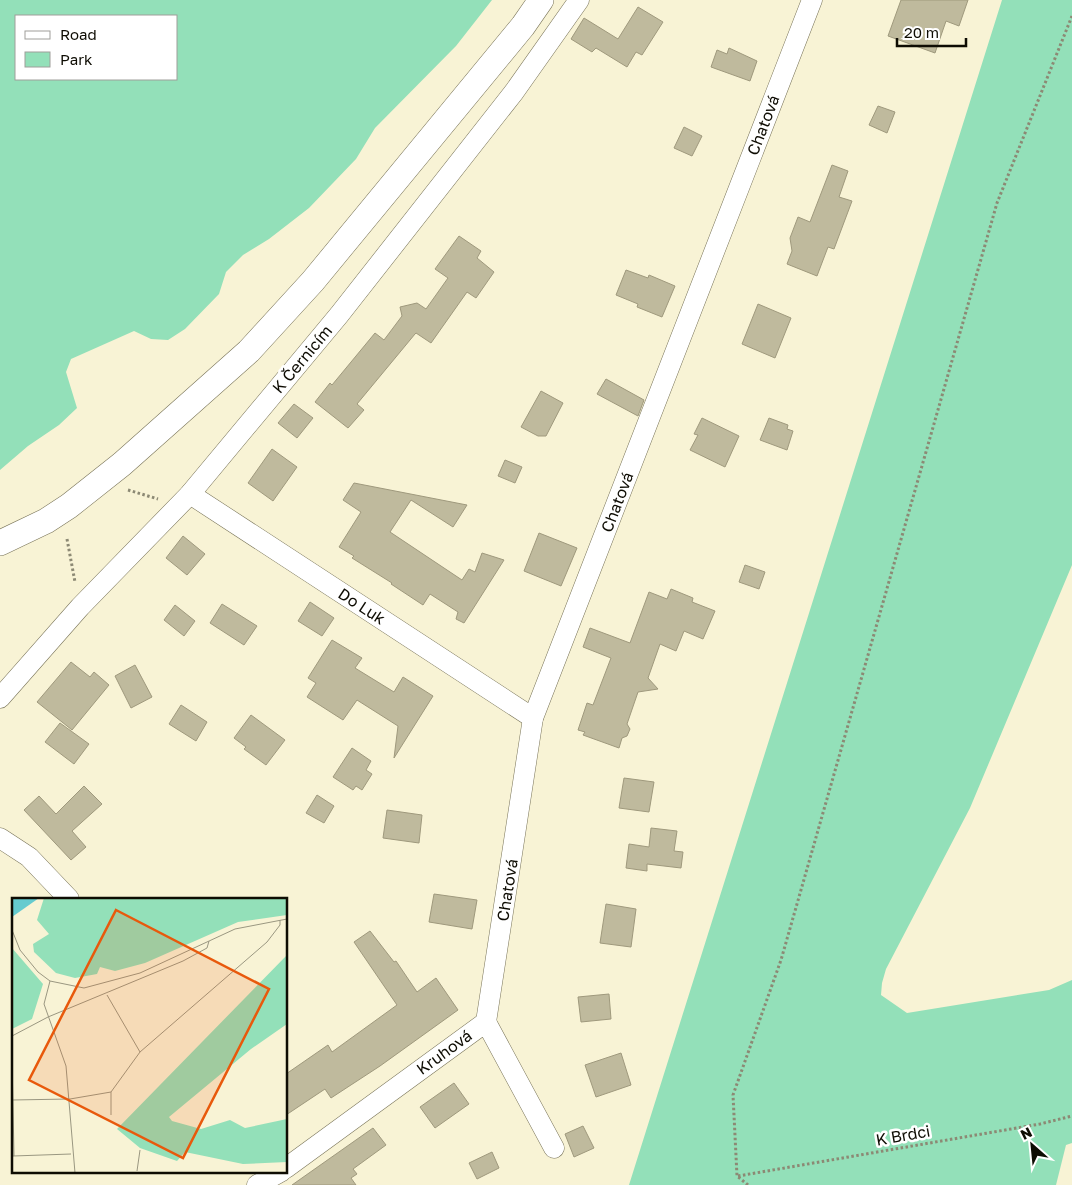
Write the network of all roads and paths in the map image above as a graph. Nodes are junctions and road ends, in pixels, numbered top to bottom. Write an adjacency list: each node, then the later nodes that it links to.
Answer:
1 (541, 0): 8 (street)
2 (580, 0): 6 (street, K Černicím)
3 (812, 0): 11 (street, Chatová)
4 (1072, 16): 19 (path)
5 (127, 490): 6 (path)
6 (184, 499): 9 (street, K Černicím); 11 (street, Do Luk)
7 (67, 539): 9 (path)
8 (0, 543)
9 (80, 607): 10 (street, K Černicím)
10 (0, 698)
11 (534, 718): 14 (street, Chatová)
12 (0, 838): 13 (street)
13 (69, 898)
14 (486, 1022): 16 (street, Kruhová); 17 (street, Kruhová)
15 (1072, 1116): 19 (path, K Brdci)
16 (554, 1148)
17 (288, 1170)
18 (283, 1174): 20 (street, Kruhová)
19 (737, 1176): 21 (path)
20 (258, 1185)
21 (748, 1185)

